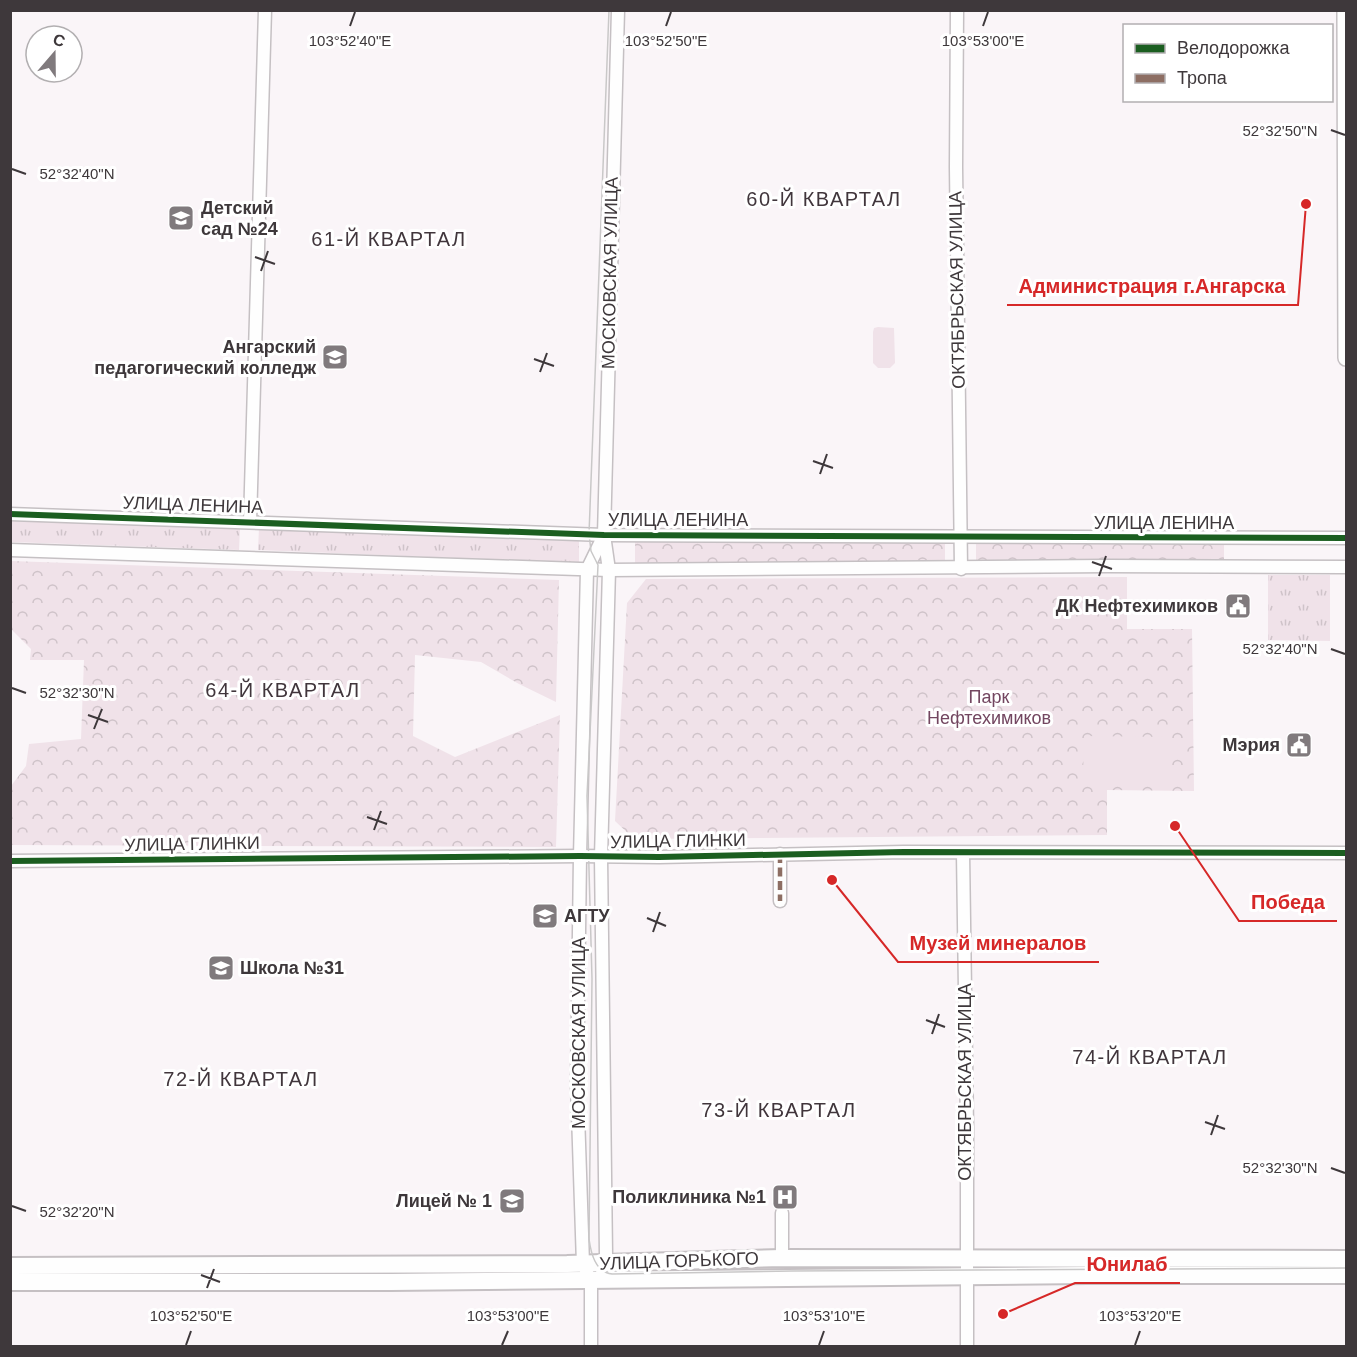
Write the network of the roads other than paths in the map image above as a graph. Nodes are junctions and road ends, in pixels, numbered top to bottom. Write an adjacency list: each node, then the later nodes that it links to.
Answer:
1 (265, 10): 8 (street)
2 (618, 10): 9 (street, МОСКОВСКАЯ УЛИЦА)
3 (957, 10): 10 (street, ОКТЯБРЬСКАЯ УЛИЦА)
4 (1345, 10): 5 (street)
5 (1346, 210): 6 (street)
6 (1347, 358)
7 (10, 514): 8 (street, УЛИЦА ЛЕНИНА)
8 (250, 522): 9 (street, УЛИЦА ЛЕНИНА)
9 (604, 535): 10 (street, УЛИЦА ЛЕНИНА); 15 (street, МОСКОВСКАЯ УЛИЦА); 16 (street, МОСКОВСКАЯ УЛИЦА)
10 (961, 538): 11 (street, УЛИЦА ЛЕНИНА); 14 (street, ОКТЯБРЬСКАЯ УЛИЦА)
11 (1347, 538)
12 (10, 550): 15 (street)
13 (1347, 567): 14 (street)
14 (961, 569): 16 (street)
15 (587, 570): 16 (street); 20 (street, МОСКОВСКАЯ УЛИЦА)
16 (609, 570): 21 (street, МОСКОВСКАЯ УЛИЦА)
17 (963, 853): 18 (street, УЛИЦА ГЛИНКИ); 19 (street, УЛИЦА ГЛИНКИ); 26 (street, ОКТЯБРЬСКАЯ УЛИЦА)
18 (1347, 853)
19 (780, 854): 21 (street, УЛИЦА ГЛИНКИ); 23 (street)
20 (580, 856): 21 (street, УЛИЦА ГЛИНКИ); 22 (street, УЛИЦА ГЛИНКИ); 29 (street, МОСКОВСКАЯ УЛИЦА)
21 (601, 857): 28 (street, МОСКОВСКАЯ УЛИЦА)
22 (10, 861)
23 (780, 902)
24 (782, 1213): 25 (street)
25 (783, 1258): 26 (main road, УЛИЦА ГОРЬКОГО); 28 (main road, УЛИЦА ГОРЬКОГО)
26 (966, 1259): 27 (main road, УЛИЦА ГОРЬКОГО); 32 (street, ОКТЯБРЬСКАЯ УЛИЦА)
27 (1347, 1259)
28 (604, 1263): 29 (main road, УЛИЦА ГОРЬКОГО); 33 (street)
29 (583, 1264): 30 (main road, УЛИЦА ГОРЬКОГО); 33 (street, МОСКОВСКАЯ УЛИЦА)
30 (10, 1266)
31 (1347, 1275): 32 (main road, УЛИЦА ГОРЬКОГО)
32 (966, 1276): 33 (main road, УЛИЦА ГОРЬКОГО); 36 (street, ОКТЯБРЬСКАЯ УЛИЦА)
33 (591, 1281): 34 (main road, УЛИЦА ГОРЬКОГО); 35 (street, МОСКОВСКАЯ УЛИЦА)
34 (10, 1282)
35 (591, 1347)
36 (966, 1347)

